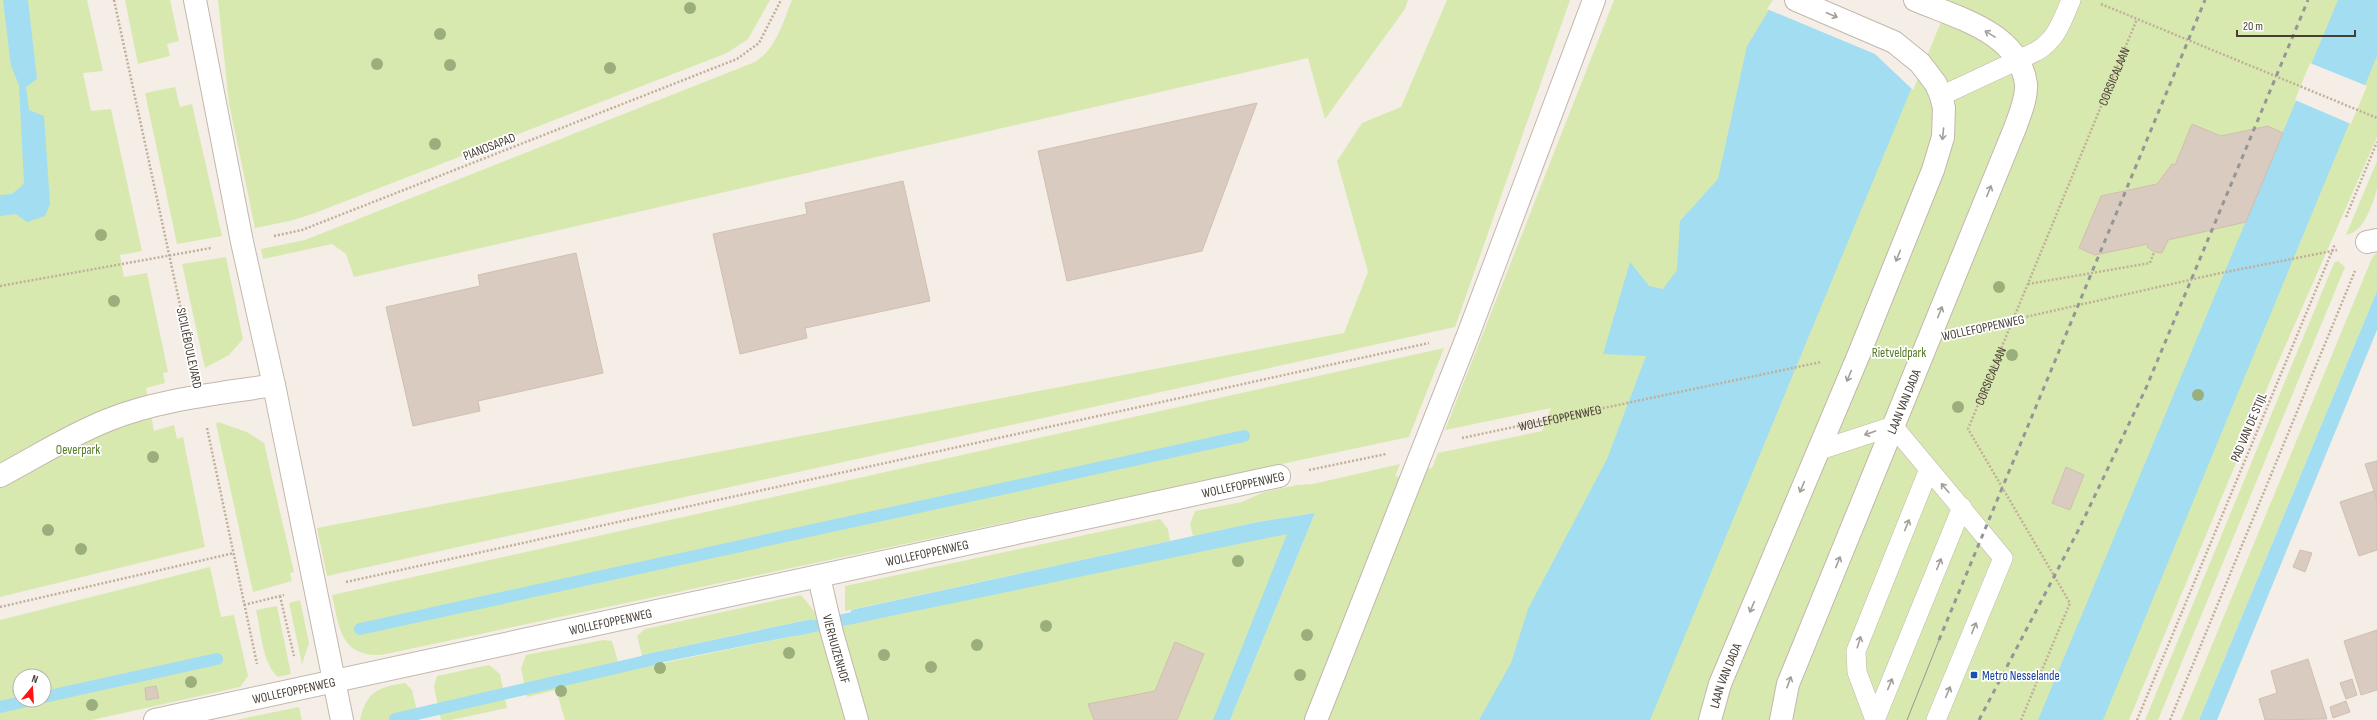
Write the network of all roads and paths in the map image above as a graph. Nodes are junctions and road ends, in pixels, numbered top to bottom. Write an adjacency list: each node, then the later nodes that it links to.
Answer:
1 (114, 0): 20 (path, SICILIËBOULEVARD)
2 (195, 0): 17 (street)
3 (781, 0): 17 (path, PIANOSAPAD)
4 (1594, 0): 24 (street)
5 (1796, 0): 11 (street, one-way to 11)
6 (1915, 0): 10 (street, one-way to 6)
7 (2071, 0): 10 (lane)
8 (2098, 3): 9 (path)
9 (2137, 19): 12 (path); 21 (path, CORSICALAAN)
10 (2018, 60): 11 (lane); 25 (street, LAAN VAN DADA, one-way to 10)
11 (1941, 96): 26 (street, LAAN VAN DADA, one-way to 26)
12 (2377, 118)
13 (2377, 142): 14 (path)
14 (2344, 222)
15 (2338, 236): 18 (path, PAD VAN DE STIJL)
16 (2372, 241): 53 (path)
17 (242, 242): 20 (path, PIANOSAPAD); 27 (street)
18 (2332, 251): 23 (path, WOLLEFOPPENWEG); 52 (path, PAD VAN DE STIJL)
19 (2154, 252): 21 (path)
20 (170, 256): 22 (path, PIANOSAPAD); 28 (path, SICILIËBOULEVARD)
21 (2028, 284): 23 (path, CORSICALAAN)
22 (0, 286)
23 (2013, 321): 25 (path, WOLLEFOPPENWEG); 51 (path, CORSICALAAN)
24 (1468, 335): 30 (street); 38 (path)
25 (1929, 339): 29 (street, LAAN VAN DADA)
26 (1859, 354): 30 (path, WOLLEFOPPENWEG); 31 (street, LAAN VAN DADA, one-way to 31)
27 (274, 385): 28 (street); 38 (street)
28 (200, 397): 33 (street); 36 (path, SICILIËBOULEVARD)
29 (1893, 426): 31 (lane, one-way to 31); 32 (lane); 48 (street, LAAN VAN DADA, one-way to 29)
30 (1424, 446): 34 (path, WOLLEFOPPENWEG); 46 (street)
31 (1817, 451): 47 (street, LAAN VAN DADA, one-way to 47)
32 (1929, 469): 35 (lane, one-way to 32); 49 (lane, one-way to 32)
33 (0, 476)
34 (1279, 476): 37 (street, WOLLEFOPPENWEG)
35 (1962, 507): 49 (lane, one-way to 35); 50 (lane, one-way to 35)
36 (234, 553): 39 (path, SICILIËBOULEVARD); 40 (path)
37 (819, 577): 41 (street, WOLLEFOPPENWEG); 45 (street, VIERHUIZENHOF)
38 (316, 589): 39 (path); 41 (street)
39 (244, 605): 42 (path, SICILIËBOULEVARD)
40 (0, 607)
41 (334, 681): 42 (street, WOLLEFOPPENWEG); 44 (street)
42 (264, 697): 43 (street, WOLLEFOPPENWEG)
43 (155, 720)
44 (342, 720)
45 (857, 720)
46 (1316, 720)
47 (1710, 720)
48 (1781, 720)
49 (1875, 720)
50 (1936, 720)
51 (2021, 720)
52 (2137, 720)
53 (2170, 720)

